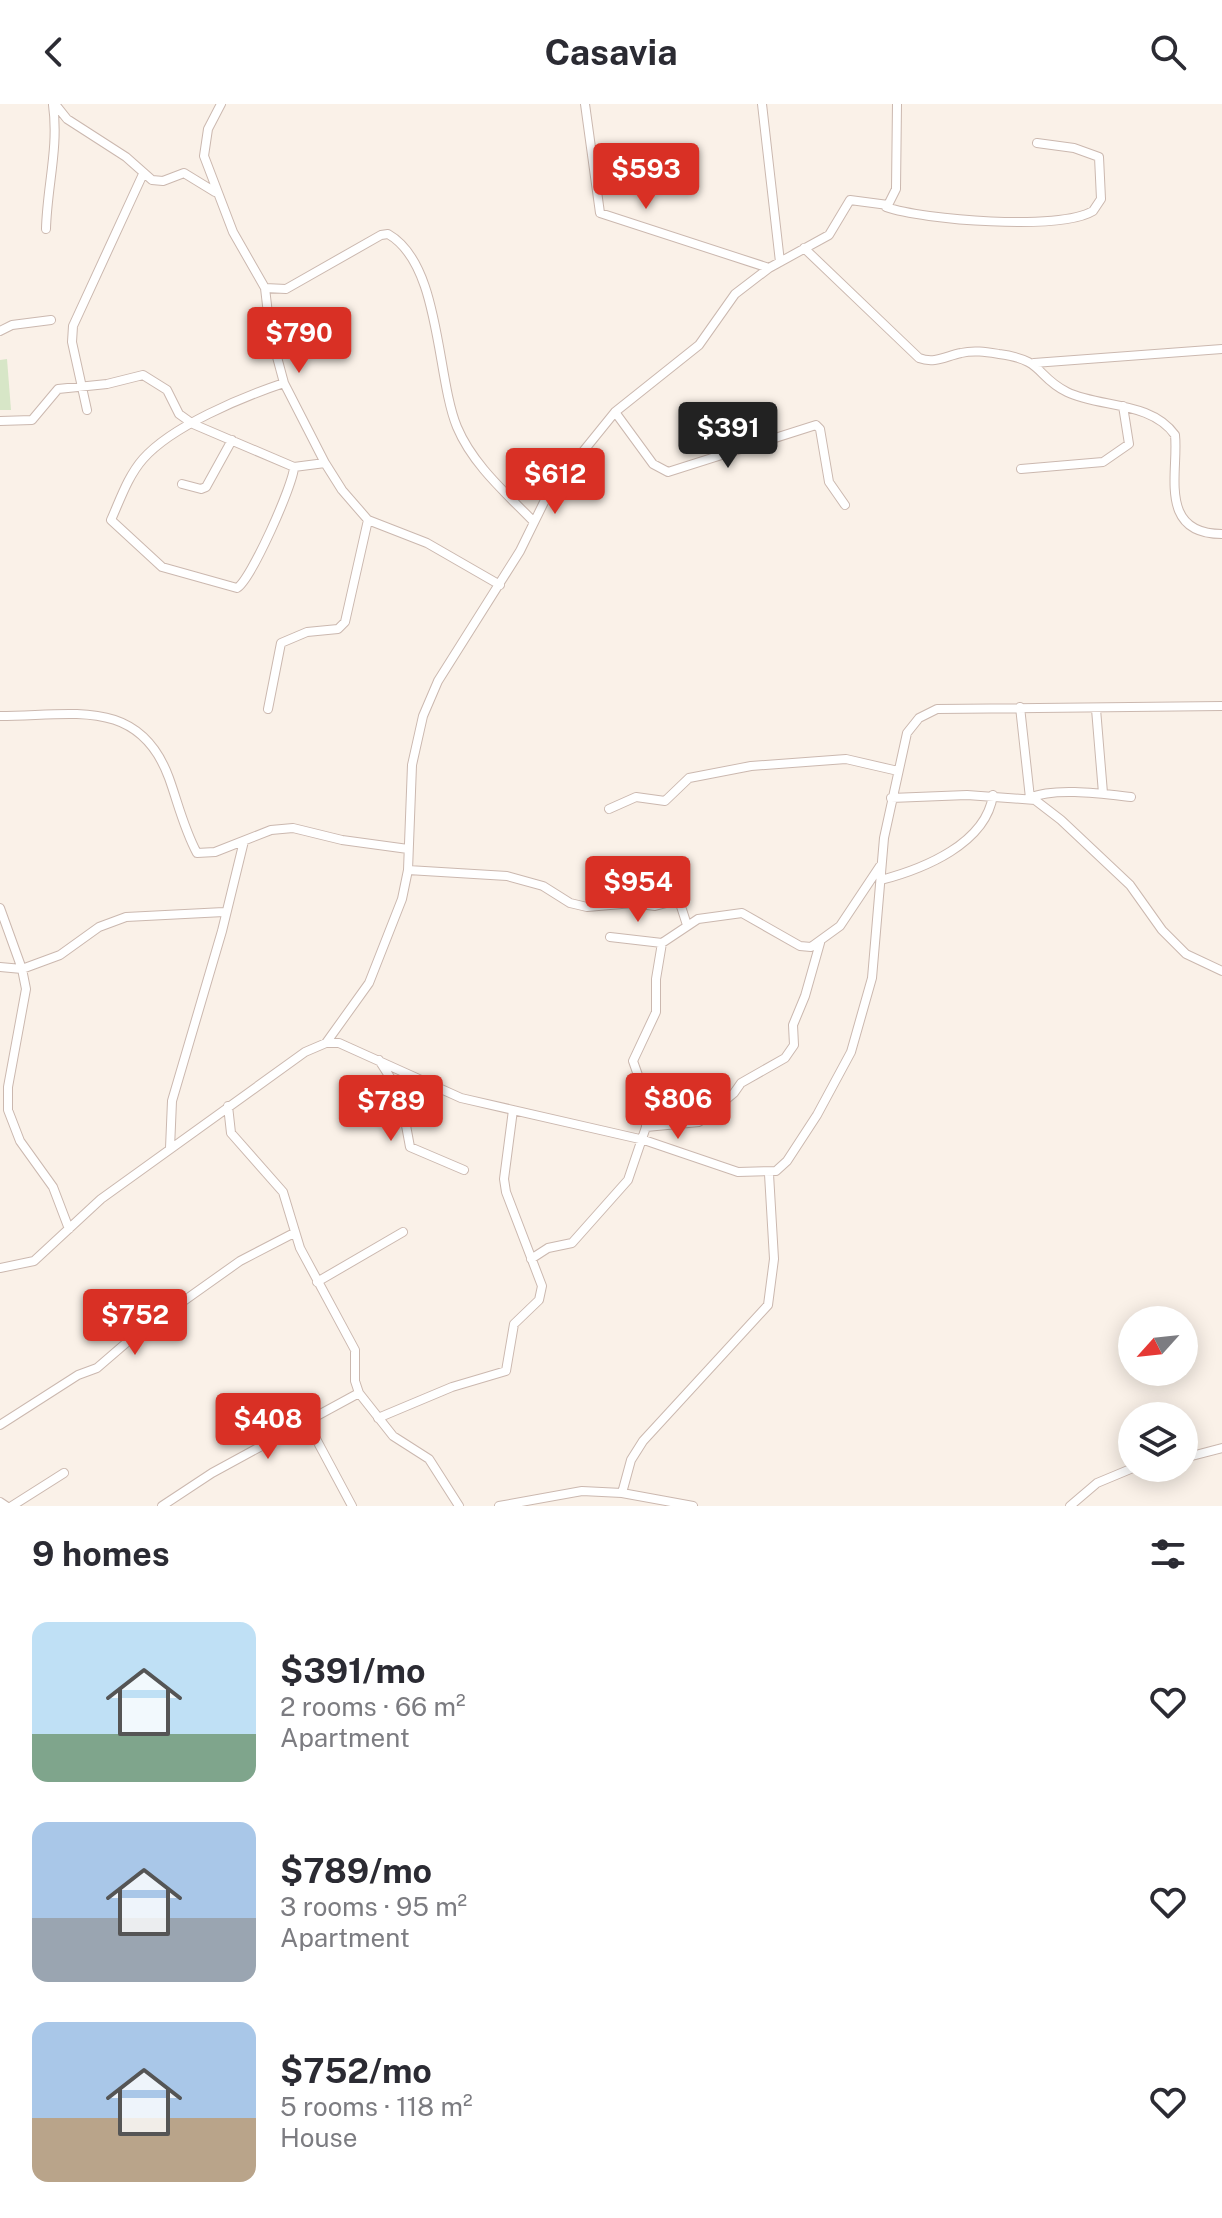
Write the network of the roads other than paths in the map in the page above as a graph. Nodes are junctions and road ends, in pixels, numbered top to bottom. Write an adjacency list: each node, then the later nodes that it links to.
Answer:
1 (54, 104): 7 (street); 10 (street)
2 (221, 104): 8 (street)
3 (585, 104): 13 (street)
4 (762, 104): 12 (street)
5 (897, 104): 9 (street)
6 (1037, 143): 9 (street)
7 (143, 174): 8 (street); 20 (street)
8 (216, 193): 14 (street)
9 (886, 207): 11 (street)
10 (46, 229)
11 (804, 248): 12 (street); 18 (street)
12 (780, 262): 13 (street)
13 (769, 268): 23 (street)
14 (265, 288): 19 (street); 33 (street)
15 (51, 320): 16 (street)
16 (0, 331)
17 (1222, 349): 18 (street)
18 (1034, 363): 21 (street)
19 (284, 383): 25 (street); 27 (street)
20 (84, 385): 22 (street); 24 (street); 25 (street)
21 (1123, 406): 29 (street); 34 (street)
22 (87, 410)
23 (615, 412): 31 (street); 33 (street)
24 (0, 421)
25 (193, 424): 26 (street); 28 (street)
26 (232, 440): 28 (street); 30 (street)
27 (325, 463): 28 (street); 32 (street)
28 (294, 467)
29 (1021, 469)
30 (182, 484)
31 (845, 505)
32 (368, 520): 35 (street); 38 (street)
33 (534, 522): 35 (street)
34 (1222, 534)
35 (500, 585): 49 (street)
36 (1222, 706): 39 (street)
37 (1020, 707): 39 (street); 41 (street); 46 (street)
38 (268, 709)
39 (1096, 709): 42 (street)
40 (0, 716): 48 (street)
41 (898, 771): 45 (street); 47 (street)
42 (1103, 793): 44 (street); 46 (street)
43 (993, 795): 45 (street); 46 (street); 52 (street)
44 (1131, 797)
45 (891, 798): 50 (street)
46 (1030, 798): 61 (street)
47 (609, 809)
48 (244, 841): 49 (street); 54 (street)
49 (408, 849): 51 (street)
50 (881, 864): 52 (street); 58 (street)
51 (408, 870): 55 (street); 62 (street)
52 (881, 880): 70 (street)
53 (0, 908): 60 (street)
54 (224, 912): 60 (street); 68 (street)
55 (687, 925): 57 (street); 58 (street)
56 (610, 937): 57 (street)
57 (662, 943): 66 (street)
58 (820, 943): 66 (street)
59 (0, 967): 60 (street)
60 (22, 969): 71 (street)
61 (1222, 971)
62 (326, 1043): 63 (street); 64 (street)
63 (379, 1060): 65 (street); 69 (street)
64 (228, 1106): 68 (street); 73 (street)
65 (513, 1110): 67 (street); 74 (street)
66 (646, 1127): 67 (street)
67 (644, 1140): 70 (street); 74 (street)
68 (170, 1148): 71 (street)
69 (464, 1170)
70 (769, 1174): 85 (street)
71 (69, 1229): 75 (street)
72 (403, 1232): 76 (street)
73 (294, 1233): 76 (street); 80 (street)
74 (531, 1259): 78 (street)
75 (0, 1268)
76 (317, 1282): 77 (street)
77 (359, 1393): 78 (street); 79 (street)
78 (378, 1418): 91 (street)
79 (307, 1422): 89 (street); 90 (street)
80 (0, 1425)
81 (1222, 1448): 82 (street)
82 (1198, 1454)
83 (64, 1473): 88 (street)
84 (1118, 1474): 94 (street)
85 (622, 1493): 92 (street); 93 (street)
86 (0, 1502): 87 (street)
87 (6, 1506)
88 (12, 1506)
89 (162, 1506)
90 (352, 1506)
91 (459, 1506)
92 (499, 1506)
93 (693, 1506)
94 (1070, 1506)

